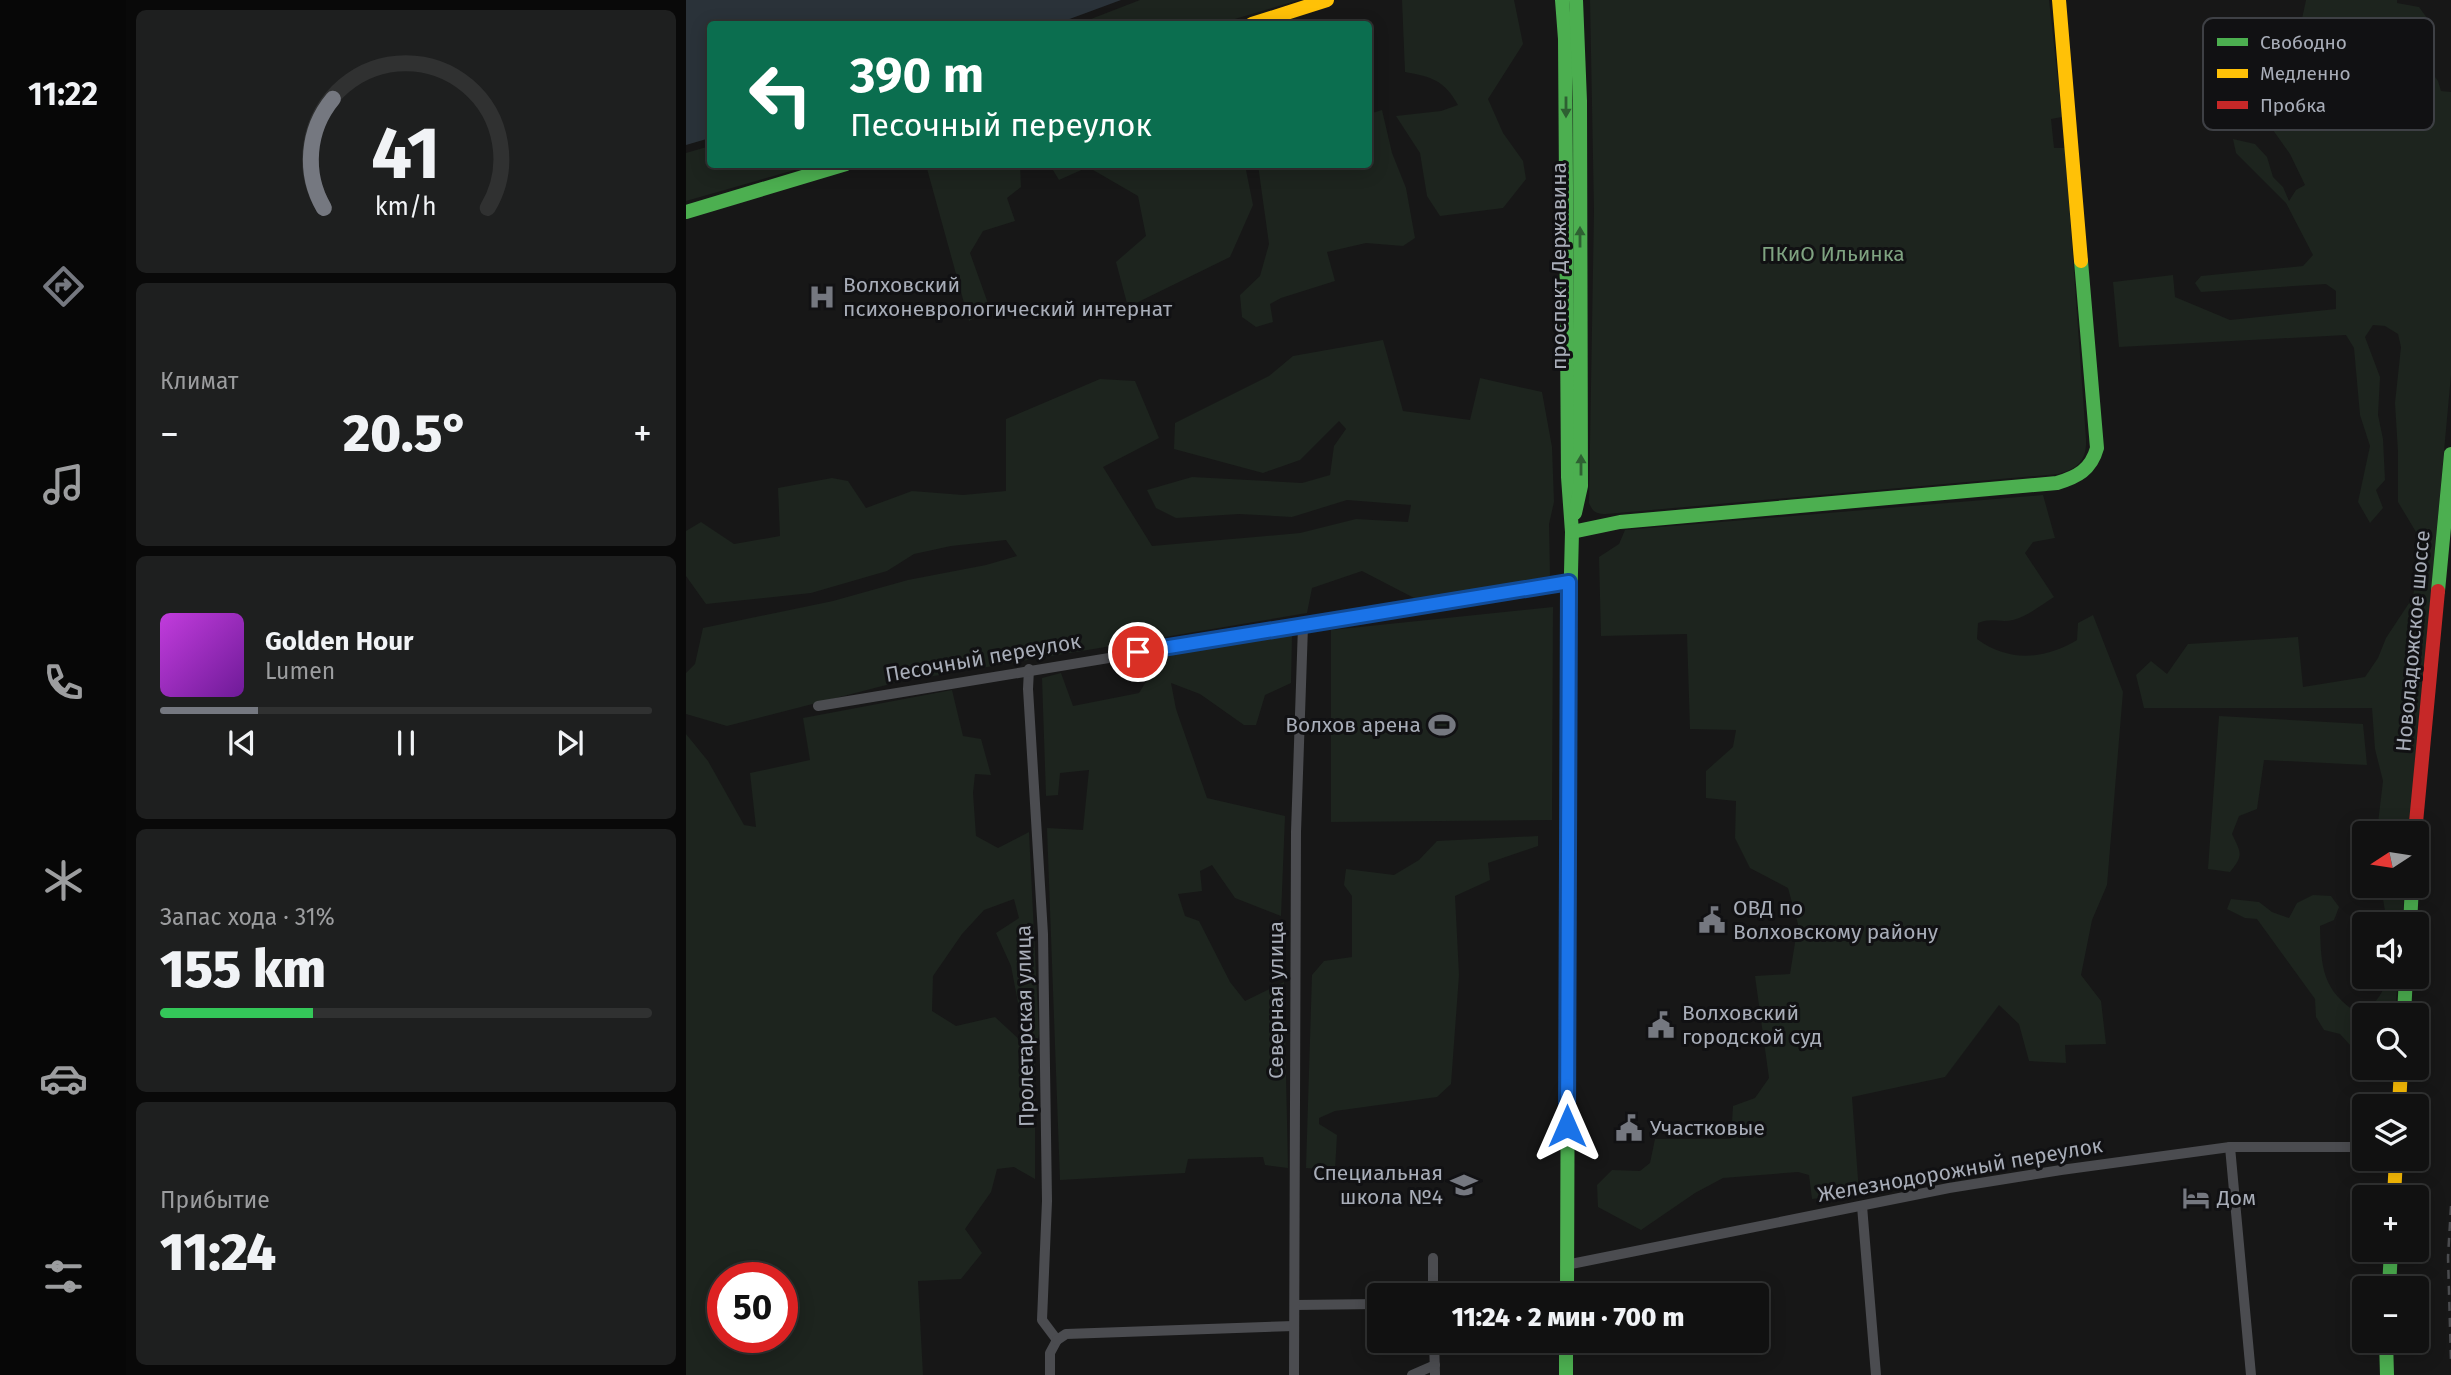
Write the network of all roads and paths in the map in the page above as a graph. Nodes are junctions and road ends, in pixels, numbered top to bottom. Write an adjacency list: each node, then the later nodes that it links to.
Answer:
1 (1326, 0): 5 (main road)
2 (1562, 0): 9 (main road, проспект Державина, one-way to 9)
3 (1576, 0): 9 (main road, проспект Державина, one-way to 3)
4 (2059, 0): 9 (main road)
5 (1261, 21)
6 (833, 168): 7 (main road)
7 (686, 212)
8 (2451, 454): 14 (main road, Новоладожское шоссе)
9 (1572, 532): 10 (main road, проспект Державина)
10 (1569, 582): 11 (street, Песочный переулок); 19 (main road, проспект Державина)
11 (1303, 626): 12 (street, Песочный переулок); 23 (street, Северная улица)
12 (1028, 669): 13 (street, Песочный переулок); 25 (street, Пролетарская улица)
13 (818, 706)
14 (2417, 821)
15 (2230, 1147): 16 (street, Железнодорожный переулок); 17 (street, Железнодорожный переулок); 34 (street)
16 (2352, 1147)
17 (1862, 1206): 19 (street, Железнодорожный переулок); 33 (street)
18 (1433, 1258): 20 (street)
19 (1566, 1265): 21 (main road, проспект Державина)
20 (1433, 1283)
21 (1566, 1283)
22 (1367, 1304): 23 (street)
23 (1295, 1305): 24 (street, Северная улица)
24 (1294, 1326): 25 (street); 30 (street, Северная улица)
25 (1057, 1340): 29 (street)
26 (1566, 1353): 32 (main road)
27 (2386, 1353): 35 (main road)
28 (1435, 1370): 31 (street)
29 (1050, 1375)
30 (1294, 1375)
31 (1412, 1375)
32 (1566, 1375)
33 (1876, 1375)
34 (2251, 1375)
35 (2387, 1375)

